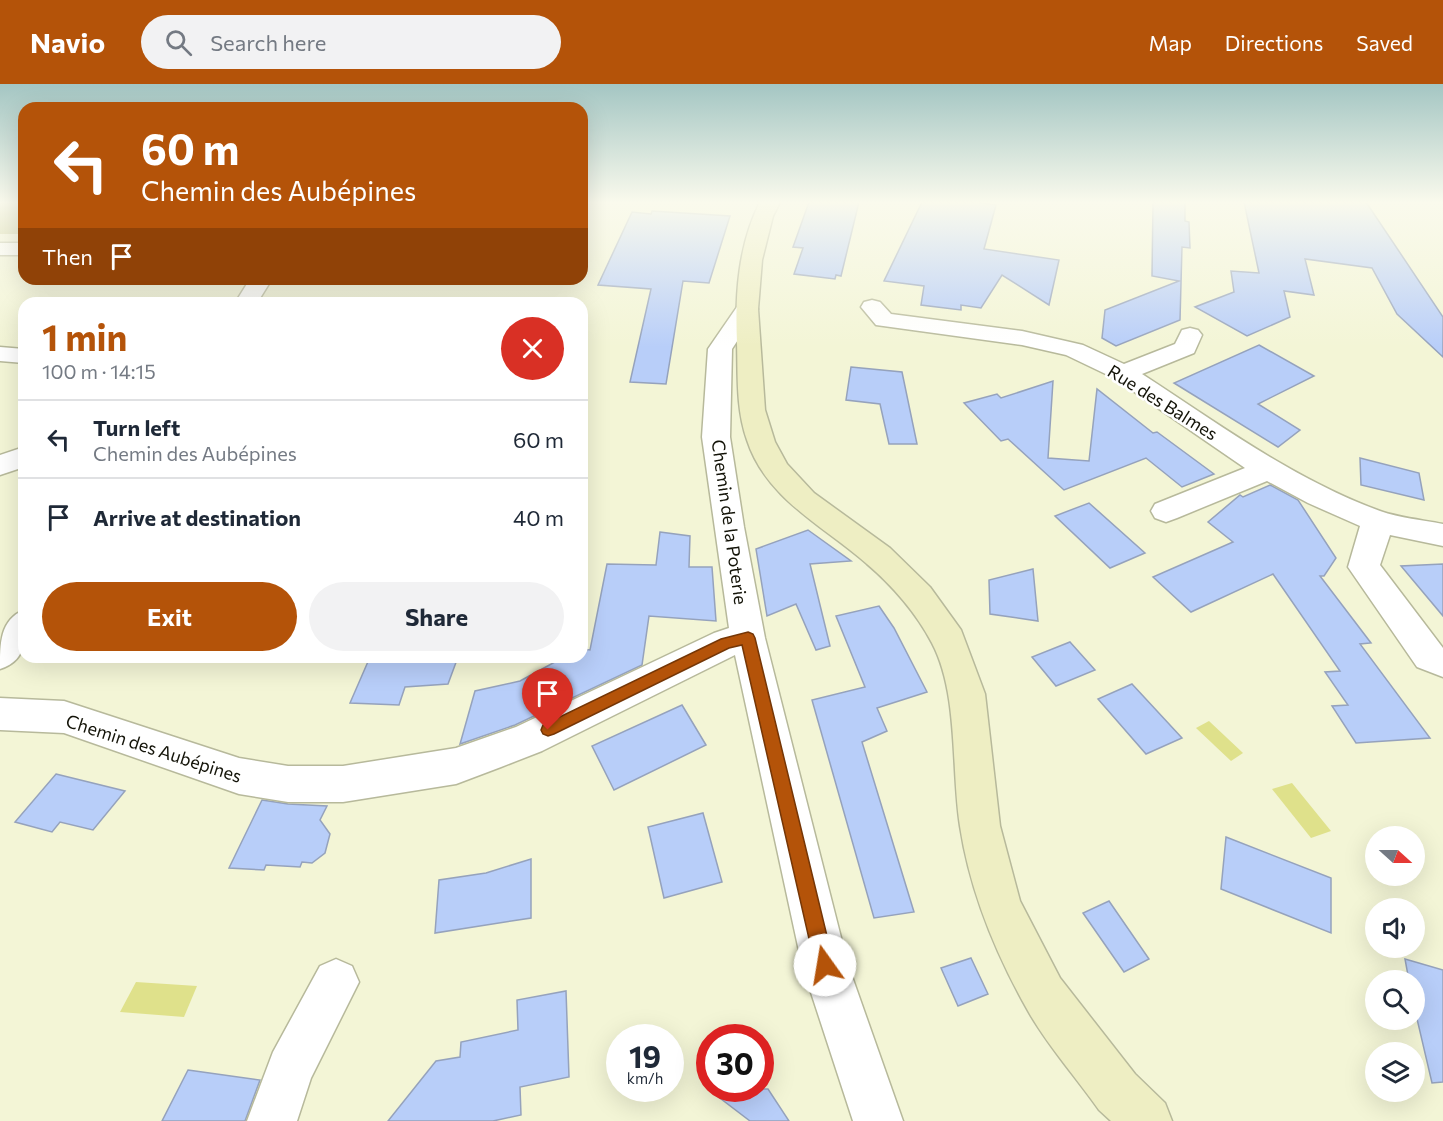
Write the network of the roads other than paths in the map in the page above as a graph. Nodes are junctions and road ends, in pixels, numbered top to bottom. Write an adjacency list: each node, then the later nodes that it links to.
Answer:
1 (754, 250): 3 (main road)
2 (872, 307): 7 (street, Rue des Balmes)
3 (747, 309): 13 (street, Chemin de la Poterie); 20 (main road)
4 (1190, 335): 7 (street)
5 (0, 354): 6 (street)
6 (18, 356)
7 (1123, 373): 8 (street, Rue des Balmes)
8 (1268, 470): 9 (street); 10 (street, Rue des Balmes)
9 (1166, 511)
10 (1376, 521): 11 (street, Rue des Balmes); 15 (street)
11 (1443, 535)
12 (18, 631): 14 (street)
13 (748, 638): 16 (street, Chemin des Aubépines); 19 (street, Chemin de la Poterie)
14 (0, 655)
15 (1443, 663)
16 (0, 714)
17 (336, 982): 18 (street)
18 (272, 1121)
19 (878, 1121)
20 (1147, 1121)

